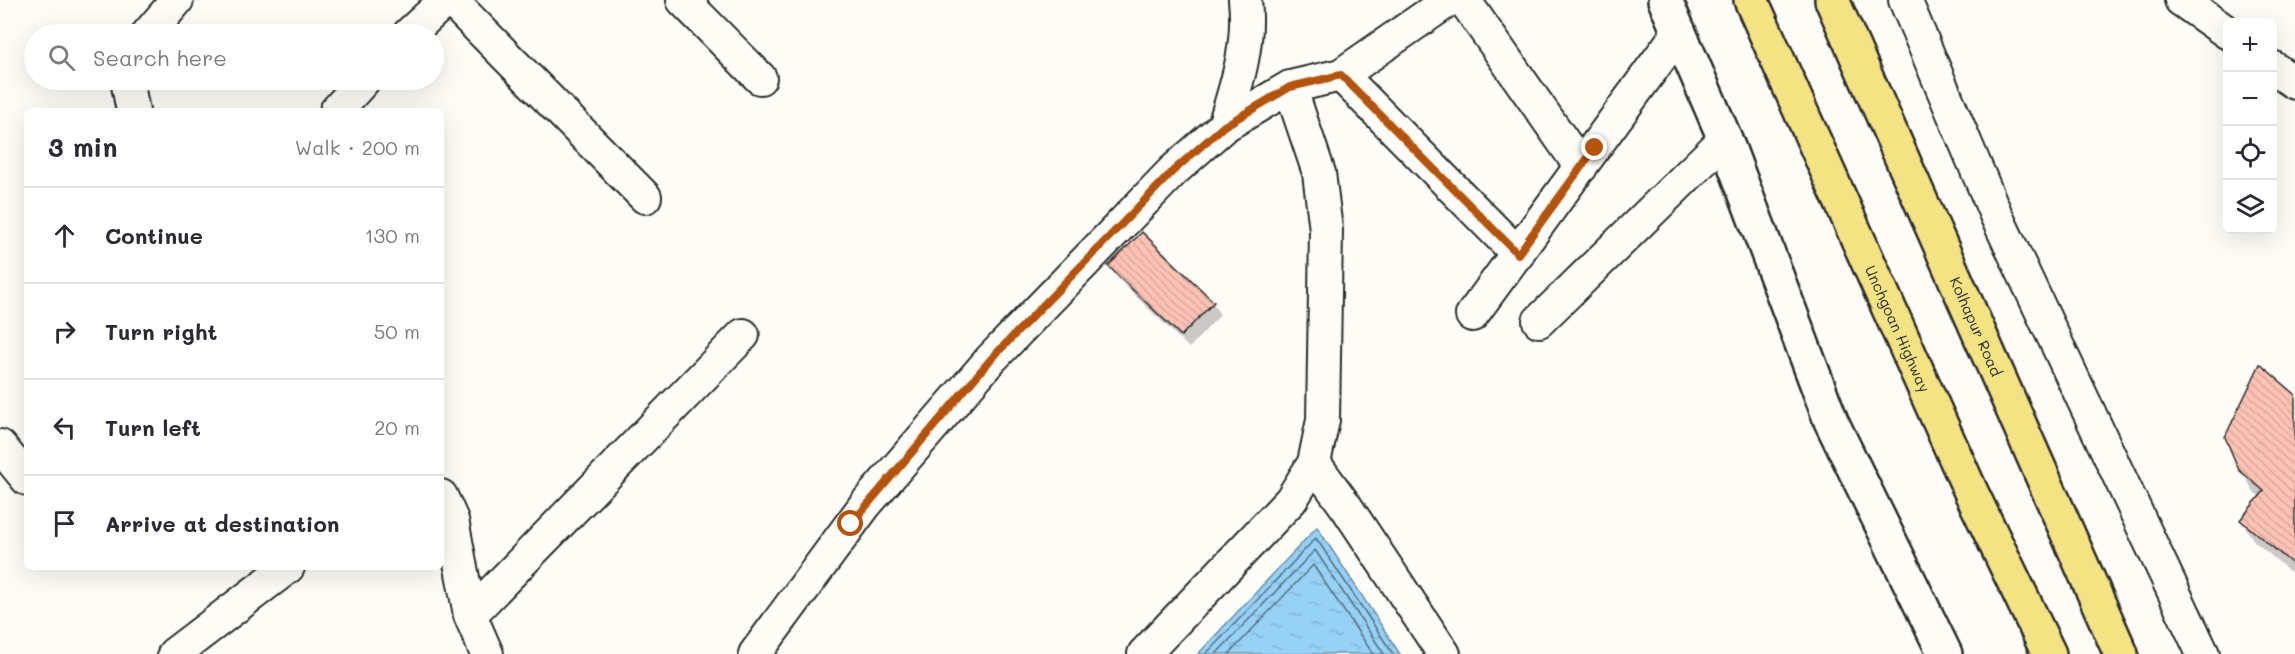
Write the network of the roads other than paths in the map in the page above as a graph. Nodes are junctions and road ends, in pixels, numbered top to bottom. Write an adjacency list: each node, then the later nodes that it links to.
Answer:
1 (177, 0): 13 (street)
2 (446, 0): 14 (street)
3 (451, 0): 29 (street)
4 (682, 0): 19 (street)
5 (1245, 0): 26 (street)
6 (1449, 0): 18 (street)
7 (1464, 0): 28 (street)
8 (1665, 0): 16 (street)
9 (1751, 0): 46 (highway, Unchgoan Highway)
10 (1832, 0): 47 (highway, Kolhapur Road)
11 (1905, 0): 48 (street)
12 (2181, 0): 15 (street)
13 (157, 24)
14 (420, 24)
15 (2223, 29)
16 (1679, 32): 27 (street); 28 (street)
17 (2277, 70): 20 (street)
18 (1341, 75): 21 (street); 30 (street)
19 (760, 78)
20 (2295, 83)
21 (1290, 87): 26 (street); 35 (street)
22 (129, 90): 24 (street)
23 (355, 90): 25 (street)
24 (133, 108)
25 (339, 108)
26 (1224, 126): 42 (street)
27 (1725, 139): 32 (street); 45 (street)
28 (1581, 167): 30 (street)
29 (645, 197)
30 (1518, 254): 31 (street)
31 (1472, 315)
32 (1539, 321)
33 (743, 335): 39 (street)
34 (0, 446): 36 (street)
35 (1314, 462): 43 (street); 44 (street)
36 (24, 475)
37 (444, 503): 39 (street)
38 (284, 570): 40 (street)
39 (470, 615): 41 (street)
40 (174, 654)
41 (487, 654)
42 (755, 654)
43 (1144, 654)
44 (1444, 654)
45 (1945, 654)
46 (2049, 654)
47 (2121, 654)
48 (2203, 654)

